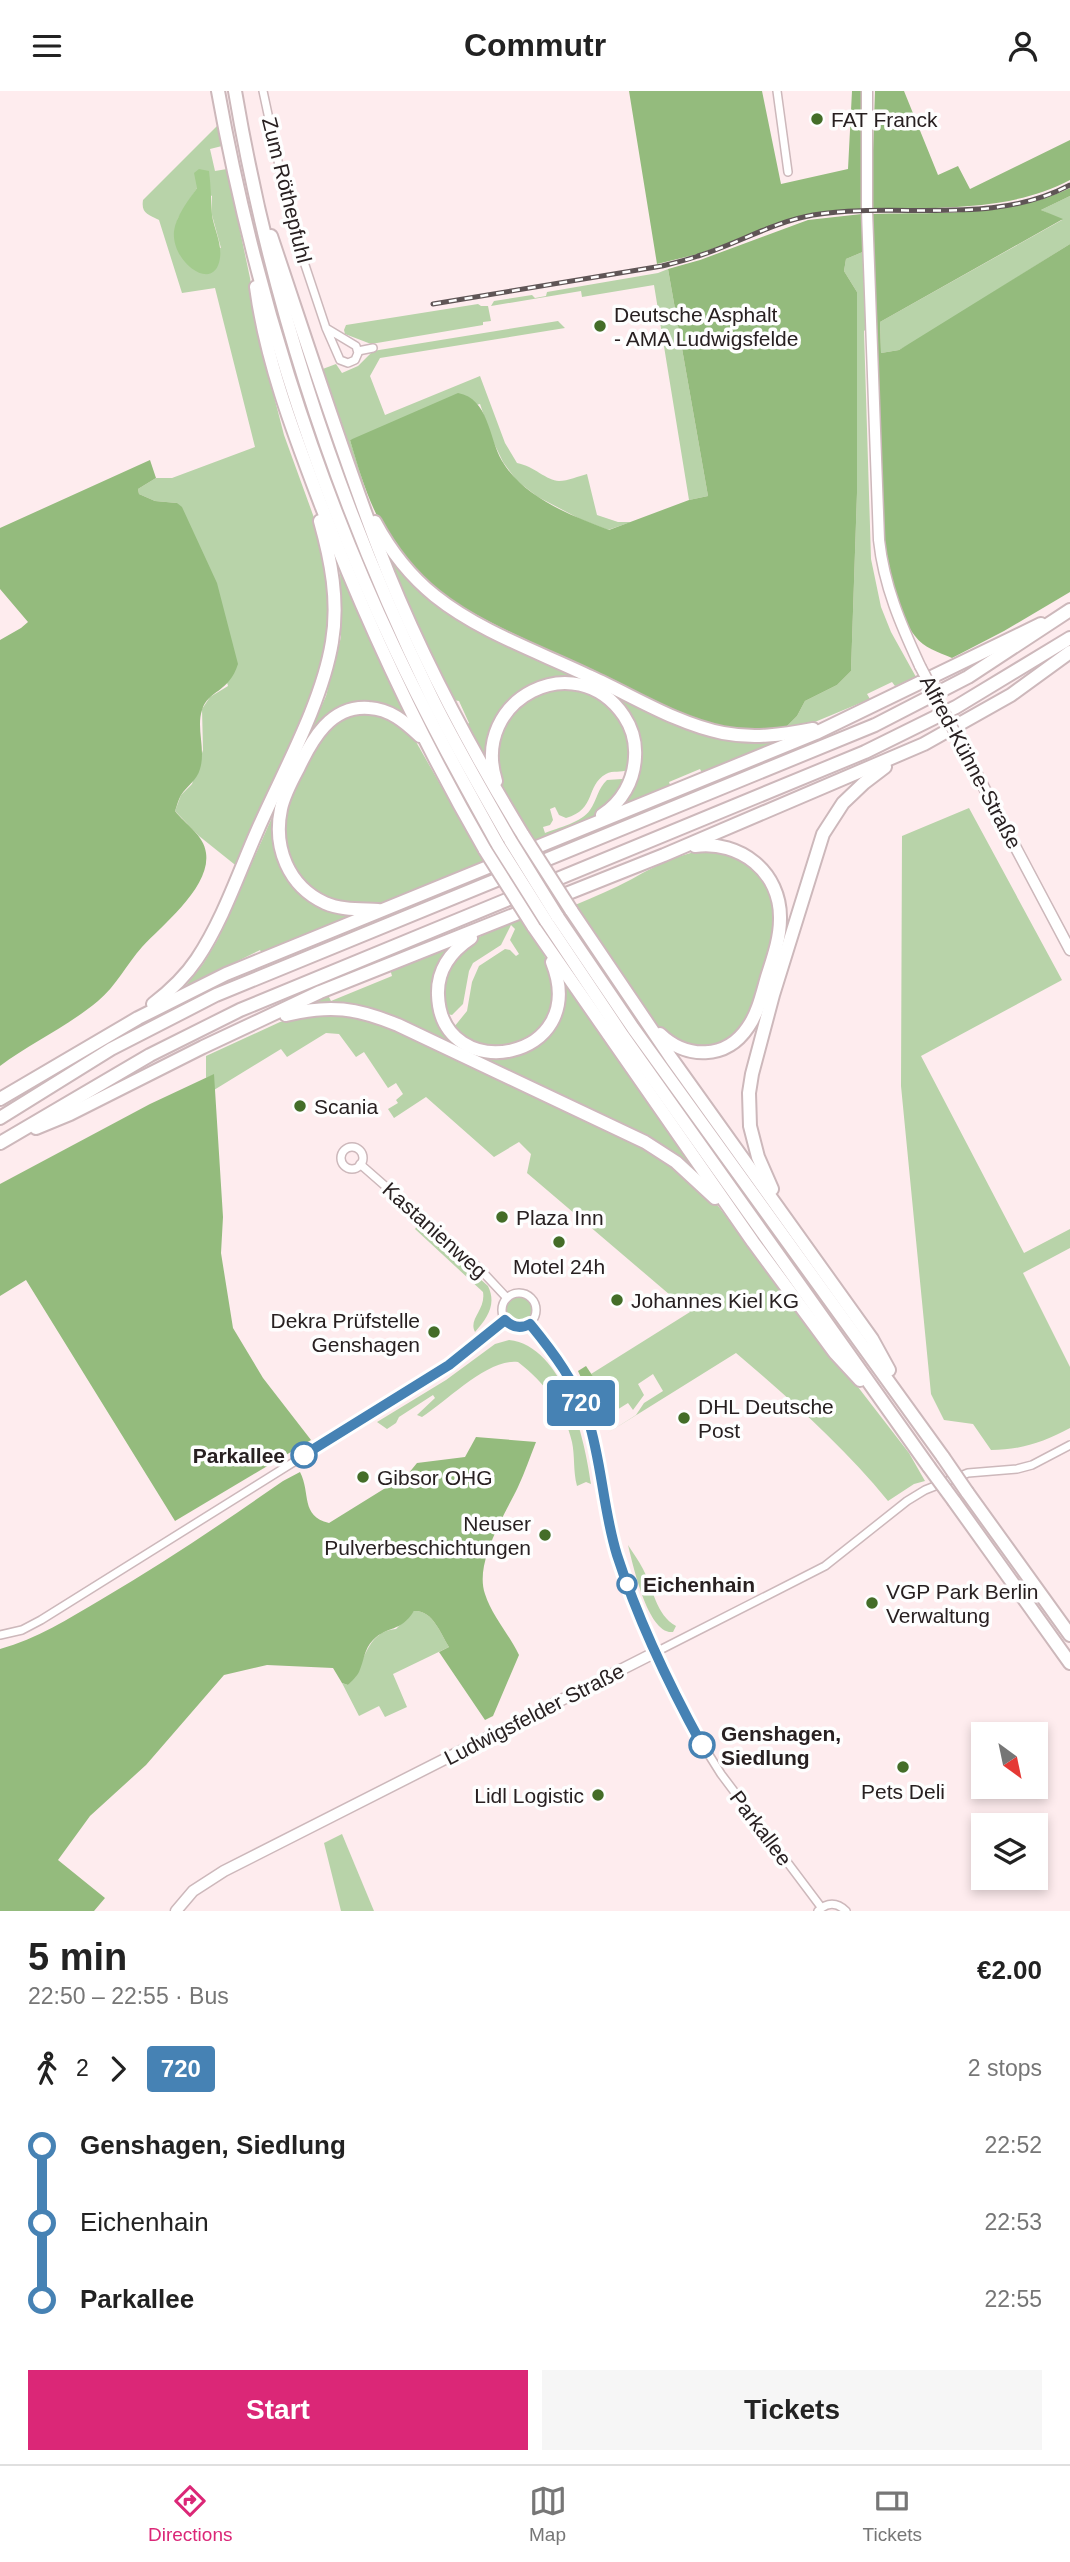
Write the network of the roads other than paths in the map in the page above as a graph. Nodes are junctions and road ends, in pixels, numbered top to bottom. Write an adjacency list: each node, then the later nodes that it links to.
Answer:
1 (218, 91): 8 (highway)
2 (235, 91): 6 (highway)
3 (263, 91): 9 (street, Zum Röthepfuhl)
4 (867, 91): 30 (main road, Alfred-Kühne-Straße, bridge)
5 (778, 94): 7 (street)
6 (242, 135): 15 (highway); 23 (highway)
7 (788, 172)
8 (250, 241): 14 (highway); 23 (highway)
9 (326, 327): 10 (street); 11 (street, Zum Röthepfuhl)
10 (346, 339): 11 (street); 13 (street)
11 (334, 348): 13 (street)
12 (373, 348): 13 (street)
13 (358, 351)
14 (305, 467): 20 (highway); 33 (highway)
15 (354, 480): 19 (highway); 22 (highway)
16 (1067, 612): 19 (highway); 35 (highway)
17 (1070, 638): 36 (highway)
18 (1070, 652): 21 (highway)
19 (837, 723): 24 (highway)
20 (424, 739): 27 (highway); 29 (highway, bridge)
21 (924, 744): 25 (highway); 40 (highway)
22 (503, 801): 24 (highway); 31 (highway, bridge)
23 (504, 843): 28 (highway, bridge)
24 (537, 846): 27 (highway)
25 (664, 855): 26 (highway); 31 (highway)
26 (531, 909): 29 (highway); 32 (highway)
27 (382, 911): 33 (highway)
28 (551, 918): 44 (highway); 45 (highway)
29 (543, 941): 39 (highway)
30 (1070, 950)
31 (635, 1006): 40 (highway)
32 (252, 1024): 36 (highway); 39 (highway)
33 (122, 1028): 34 (highway)
34 (0, 1099)
35 (0, 1118)
36 (16, 1134): 37 (highway)
37 (0, 1143)
38 (360, 1164): 41 (street, Kastanienweg)
39 (753, 1242): 45 (highway)
40 (808, 1248): 44 (highway)
41 (507, 1298): 42 (street); 43 (street, Parkallee)
42 (505, 1320): 43 (street); 47 (street)
43 (530, 1324): 49 (street, Parkallee)
44 (906, 1405): 48 (highway, bridge)
45 (893, 1416): 50 (highway, bridge)
46 (1070, 1445): 49 (street, Ludwigsfelder Straße)
47 (0, 1635)
48 (1070, 1635)
49 (656, 1652): 51 (street, Parkallee); 52 (main road, Ludwigsfelder Straße)
50 (1070, 1663)
51 (820, 1909): 53 (street, Parkallee)
52 (176, 1911)
53 (846, 1911)

